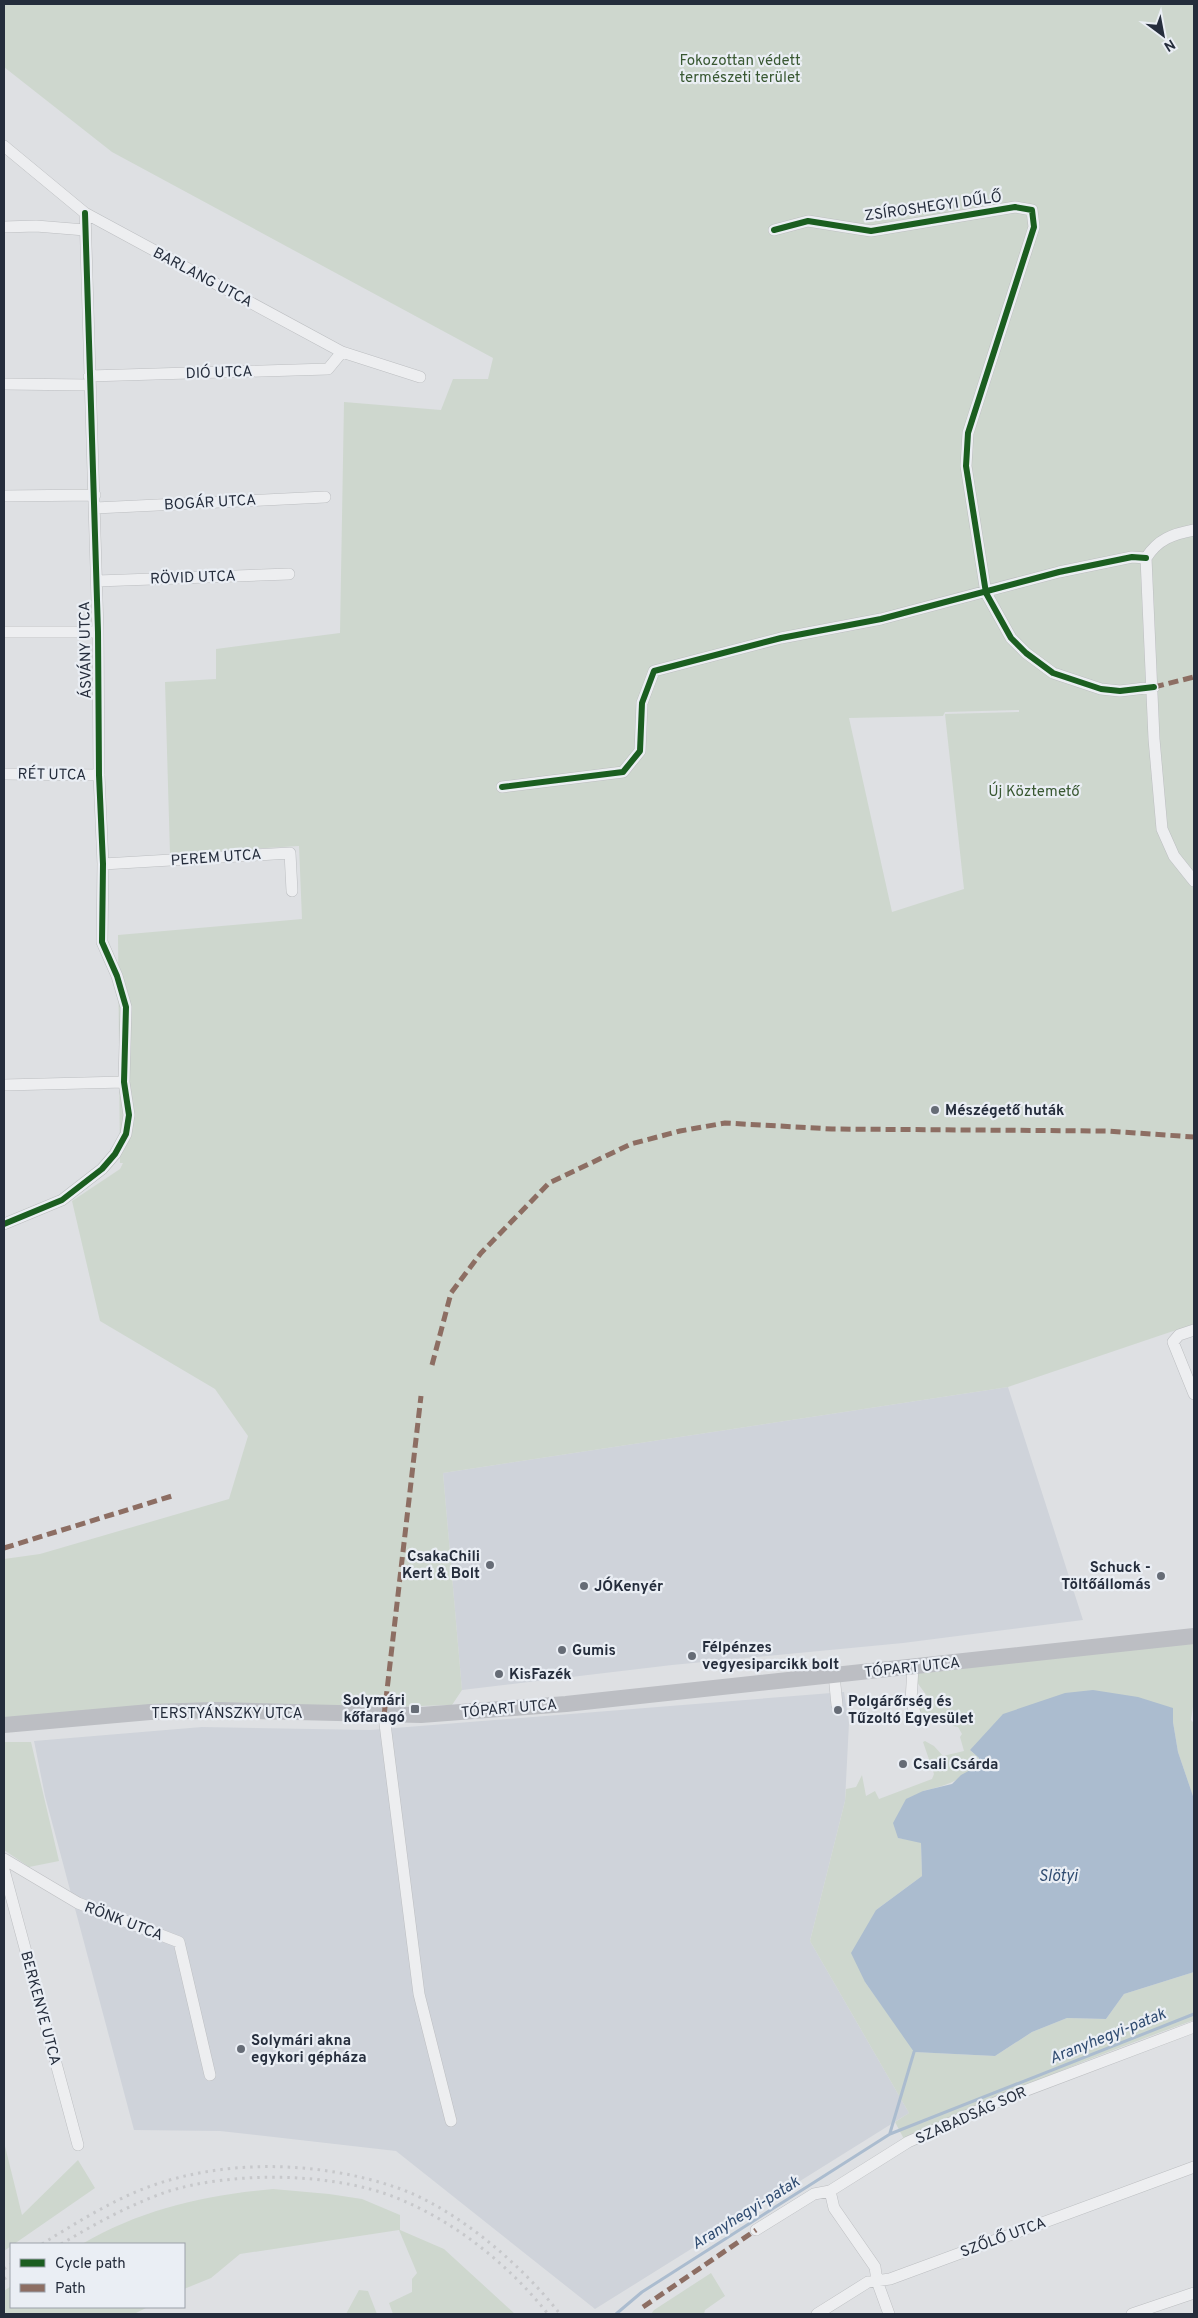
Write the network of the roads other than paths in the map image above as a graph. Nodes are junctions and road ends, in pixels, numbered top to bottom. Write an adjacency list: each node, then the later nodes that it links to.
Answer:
1 (4, 146): 2 (street, BARLANG UTCA)
2 (85, 213): 4 (street, ÁSVÁNY UTCA); 6 (street, BARLANG UTCA)
3 (4, 227): 4 (street)
4 (85, 230): 8 (street, ÁSVÁNY UTCA)
5 (774, 230): 18 (street, ZSÍROSHEGYI DŰLŐ)
6 (342, 352): 7 (street, BARLANG UTCA); 8 (street, DIÓ UTCA)
7 (420, 376)
8 (89, 381): 9 (street, DIÓ UTCA); 10 (street, ÁSVÁNY UTCA)
9 (4, 384)
10 (95, 495): 11 (street); 13 (street, ÁSVÁNY UTCA)
11 (4, 496)
12 (325, 497): 13 (street, BOGÁR UTCA)
13 (95, 508): 17 (street, ÁSVÁNY UTCA)
14 (1194, 530): 15 (street)
15 (1146, 558): 18 (street); 21 (street)
16 (288, 574): 17 (street, RÖVID UTCA)
17 (97, 581): 20 (street, ÁSVÁNY UTCA)
18 (986, 593): 21 (street); 24 (street)
19 (4, 632): 20 (street)
20 (98, 632): 23 (street, ÁSVÁNY UTCA)
21 (1154, 687): 26 (street)
22 (4, 774): 23 (street, RÉT UTCA)
23 (100, 775): 25 (street, ÁSVÁNY UTCA)
24 (502, 787)
25 (103, 864): 27 (street, PEREM UTCA); 28 (street, ÁSVÁNY UTCA)
26 (1194, 880)
27 (292, 891)
28 (124, 1082): 29 (street); 30 (street, ÁSVÁNY UTCA)
29 (4, 1085)
30 (4, 1224)
31 (1194, 1330): 32 (street)
32 (1194, 1394)
33 (1194, 1636): 34 (main road, TÓPART UTCA)
34 (913, 1667): 35 (main road, TÓPART UTCA); 39 (street)
35 (834, 1675): 36 (street); 37 (main road, TÓPART UTCA)
36 (838, 1705)
37 (420, 1715): 38 (main road, TERSTYÁNSZKY UTCA)
38 (384, 1716): 40 (main road, TERSTYÁNSZKY UTCA); 45 (street)
39 (916, 1716)
40 (4, 1725)
41 (4, 1859): 44 (street, RÖNK UTCA)
42 (4, 1870): 46 (street, BERKENYE UTCA)
43 (1194, 2028): 48 (street, SZABADSÁG SOR)
44 (210, 2075)
45 (451, 2121)
46 (78, 2145)
47 (1194, 2167): 50 (street, SZŐLŐ UTCA)
48 (830, 2191): 49 (street, SZABADSÁG SOR); 50 (street)
49 (758, 2228)
50 (877, 2281): 52 (street, SZŐLŐ UTCA); 53 (street)
51 (1194, 2293): 54 (street)
52 (817, 2314)
53 (888, 2314)
54 (1132, 2314)

